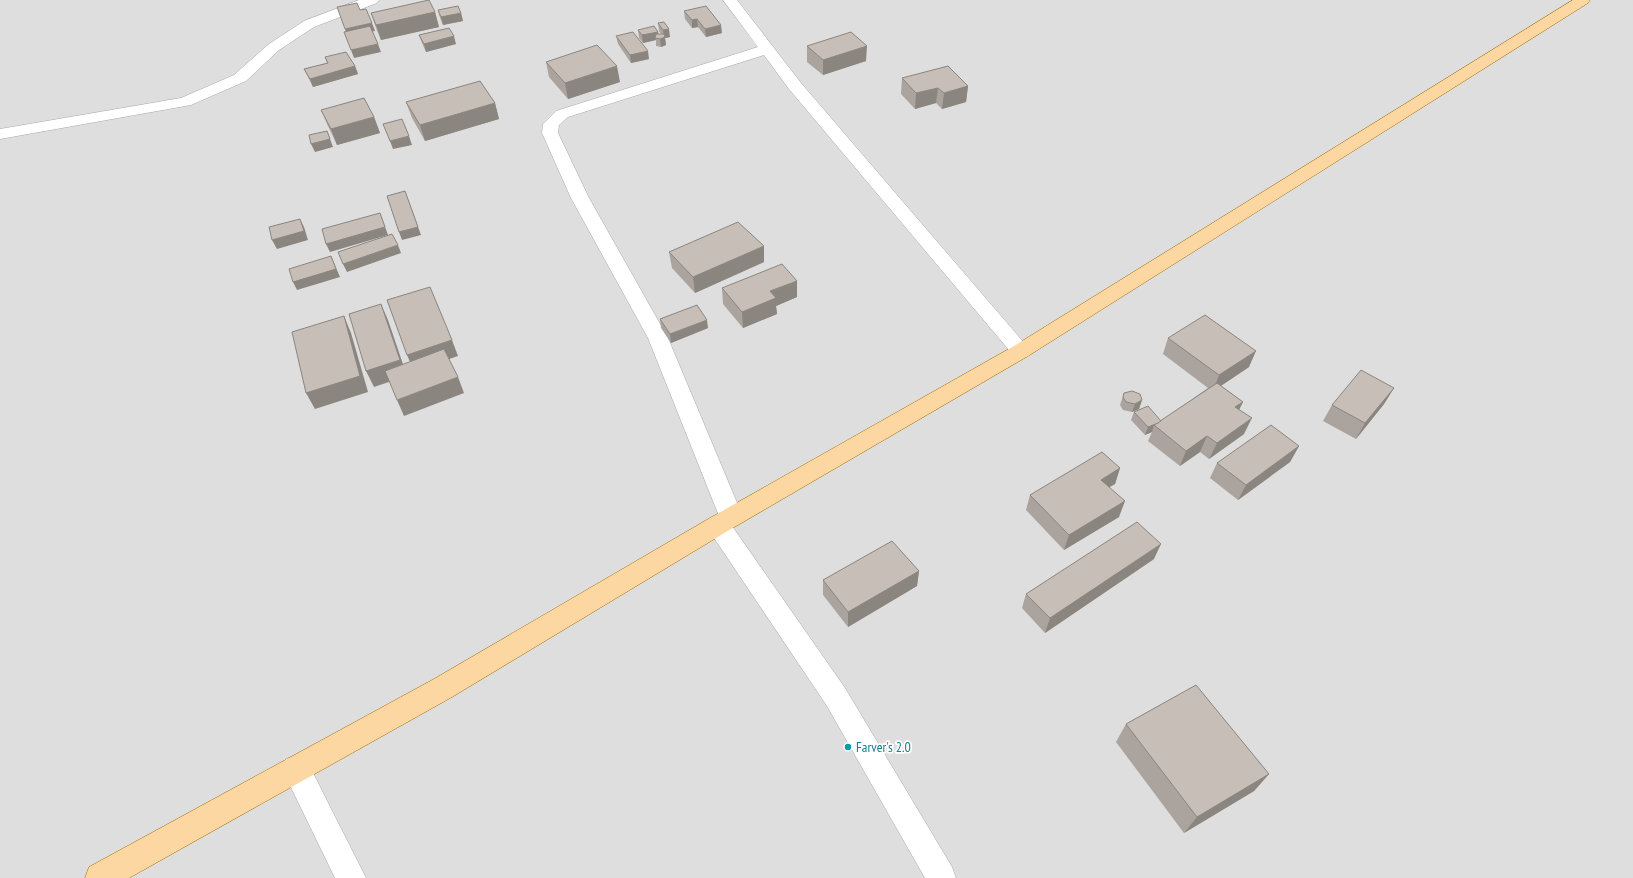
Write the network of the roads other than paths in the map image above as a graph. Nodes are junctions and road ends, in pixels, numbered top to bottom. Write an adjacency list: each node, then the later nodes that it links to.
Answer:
1 (372, 0): 5 (street)
2 (730, 0): 4 (street)
3 (1584, 0): 6 (main road)
4 (768, 49): 6 (street); 7 (street)
5 (0, 134)
6 (1020, 352): 7 (main road)
7 (725, 521): 8 (main road); 11 (street)
8 (296, 769): 9 (main road); 10 (street)
9 (100, 878)
10 (352, 878)
11 (941, 878)

